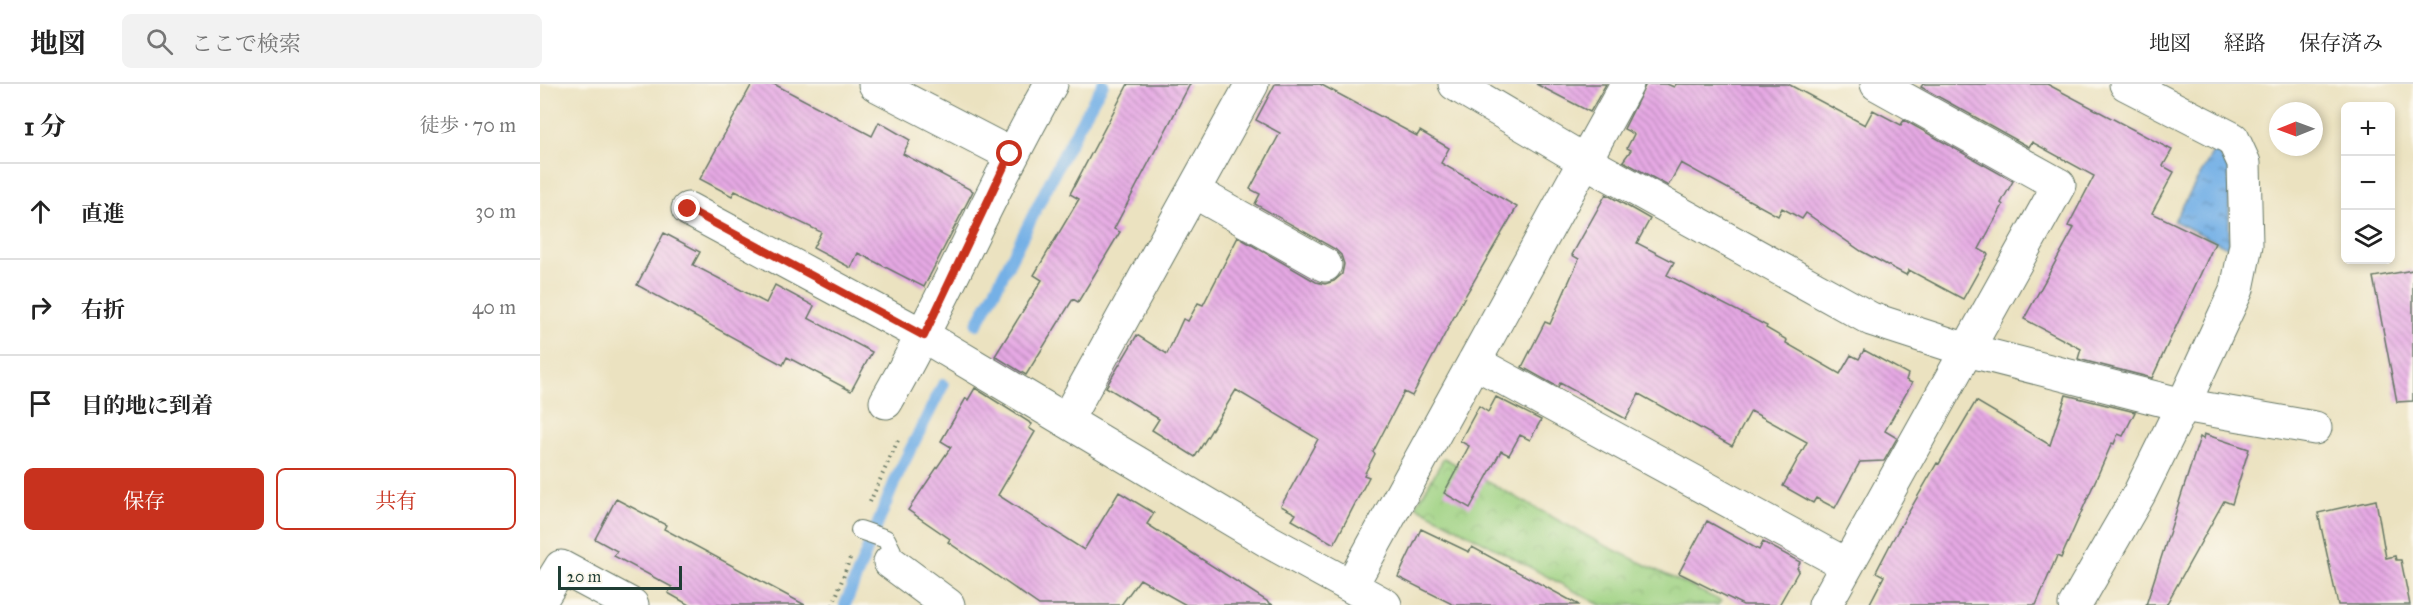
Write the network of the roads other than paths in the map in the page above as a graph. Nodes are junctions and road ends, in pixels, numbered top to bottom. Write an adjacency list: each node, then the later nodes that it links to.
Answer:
1 (875, 84): 8 (street)
2 (1051, 84): 8 (street)
3 (1252, 84): 10 (street)
4 (1455, 84): 9 (street)
5 (1627, 84): 9 (street)
6 (1877, 84): 14 (street)
7 (2126, 84): 17 (street)
8 (1010, 154): 13 (street)
9 (1585, 161): 14 (street); 15 (street)
10 (1193, 191): 12 (street); 18 (street)
11 (688, 209): 13 (street)
12 (1325, 265)
13 (924, 336): 16 (street); 18 (street)
14 (1967, 350): 17 (street); 22 (street)
15 (1474, 362): 22 (street); 23 (street)
16 (886, 402)
17 (2183, 405): 19 (street); 29 (street)
18 (1067, 419): 23 (street)
19 (2315, 428)
20 (862, 531): 21 (lane)
21 (888, 550): 26 (street)
22 (1847, 565): 28 (street)
23 (1351, 586): 27 (street)
24 (540, 601): 25 (street)
25 (632, 605)
26 (948, 605)
27 (1385, 605)
28 (1825, 605)
29 (2075, 605)

